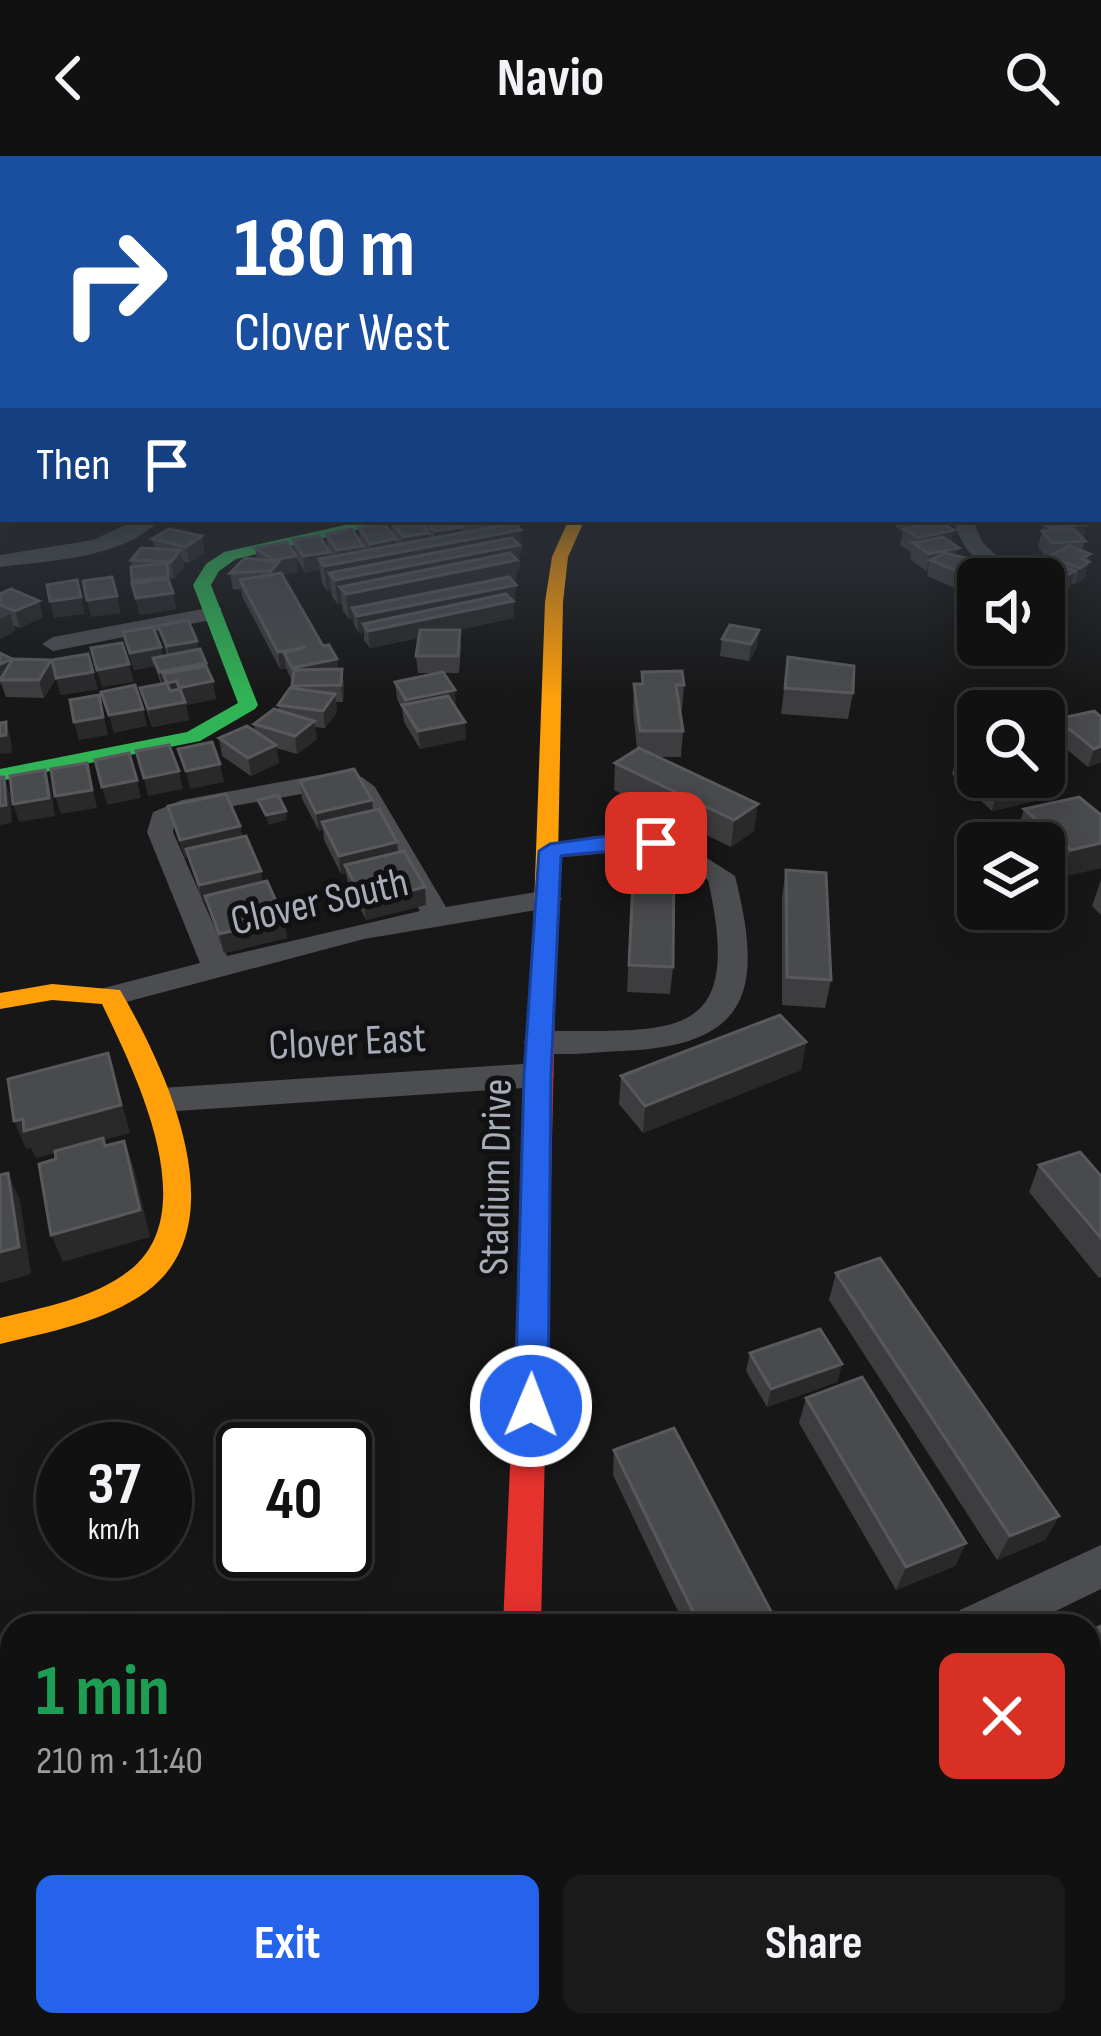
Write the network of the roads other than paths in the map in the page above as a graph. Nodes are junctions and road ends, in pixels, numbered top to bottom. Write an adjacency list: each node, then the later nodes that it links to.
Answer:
1 (144, 524): 6 (street)
2 (372, 524): 7 (street)
3 (575, 524): 10 (street, Stadium Drive)
4 (964, 524): 5 (street)
5 (987, 556)
6 (0, 561)
7 (213, 613): 8 (street); 9 (street)
8 (53, 644)
9 (0, 775)
10 (550, 851): 11 (street, Stadium Drive); 16 (street, Clover East)
11 (548, 899): 12 (street, Clover South); 16 (street, Stadium Drive)
12 (437, 916): 13 (street, Clover South); 13 (street)
13 (217, 966): 14 (street, Clover South)
14 (111, 996): 15 (street); 17 (street)
15 (0, 1001)
16 (539, 1058): 17 (street, Clover East); 20 (street, Stadium Drive)
17 (161, 1100): 18 (street)
18 (0, 1331)
19 (1101, 1566): 21 (street)
20 (522, 1614)
21 (1001, 1614)

